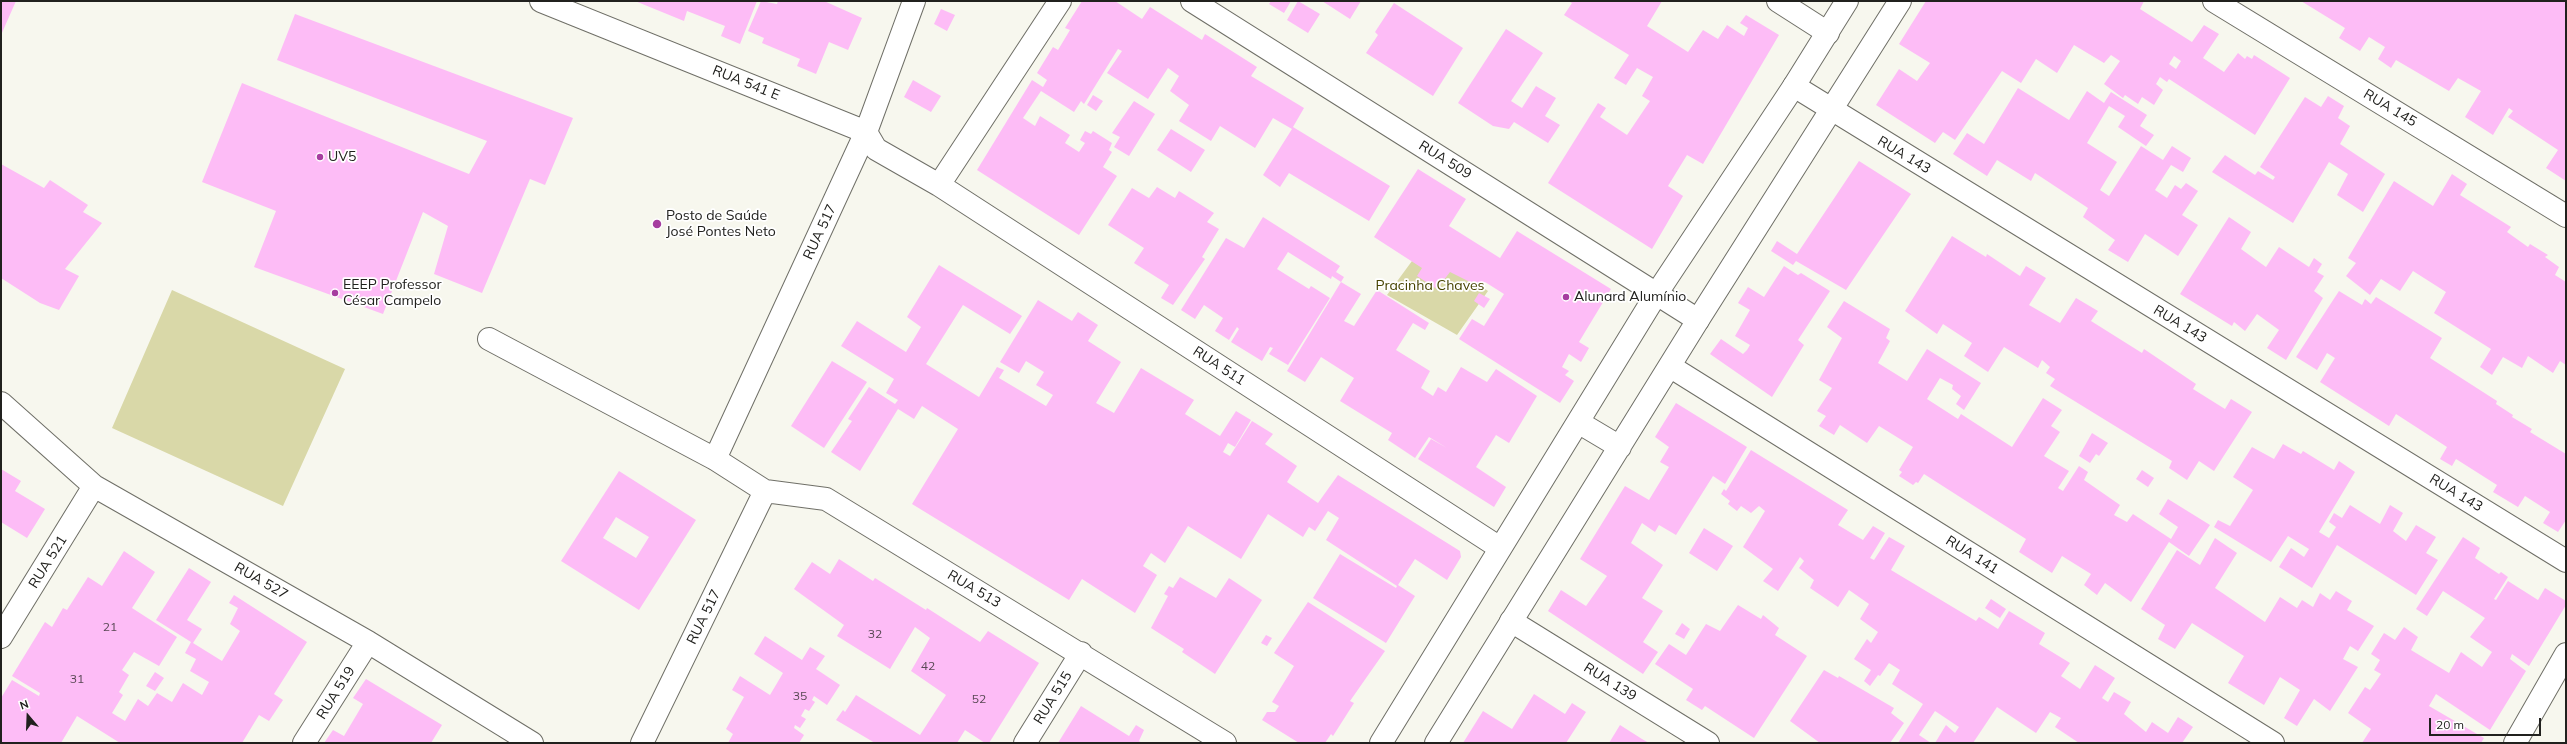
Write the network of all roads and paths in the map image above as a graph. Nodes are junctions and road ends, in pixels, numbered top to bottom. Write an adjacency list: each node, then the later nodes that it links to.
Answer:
1 (541, 1): 12 (street, RUA 541 E)
2 (914, 1): 12 (street, RUA 517)
3 (1060, 1): 13 (street)
4 (1192, 1): 15 (street, RUA 509)
5 (1778, 1): 9 (street)
6 (1847, 1): 9 (street)
7 (1900, 1): 11 (street)
8 (2214, 1): 14 (street, RUA 145)
9 (1828, 33): 10 (street)
10 (1794, 86): 11 (street, RUA 143); 15 (street)
11 (1832, 111): 16 (street); 26 (street, RUA 143)
12 (866, 132): 13 (street); 22 (street, RUA 517)
13 (939, 185): 25 (street, RUA 511)
14 (2566, 216)
15 (1657, 293): 16 (street, RUA 509); 20 (street)
16 (1698, 320): 18 (street)
17 (489, 339): 22 (street, RUA 513)
18 (1671, 367): 21 (street); 40 (street, RUA 141)
19 (1, 403): 23 (street, RUA 527)
20 (1578, 422): 21 (street); 25 (street)
21 (1620, 446): 27 (street)
22 (715, 459): 24 (street, RUA 513)
23 (94, 486): 28 (street, RUA 521); 29 (street, RUA 527)
24 (765, 491): 30 (street, RUA 513); 34 (street, RUA 517)
25 (1500, 548): 37 (street)
26 (2566, 561)
27 (1511, 621): 38 (street); 39 (street, RUA 139)
28 (1, 637)
29 (368, 642): 32 (street, RUA 519); 33 (street, RUA 527)
30 (1082, 653): 35 (street, RUA 515); 36 (street, RUA 513)
31 (2563, 670): 41 (street)
32 (304, 743)
33 (532, 743)
34 (642, 743)
35 (1025, 743)
36 (1225, 743)
37 (1381, 743)
38 (1436, 743)
39 (1708, 743)
40 (2274, 743)
41 (2515, 743)

